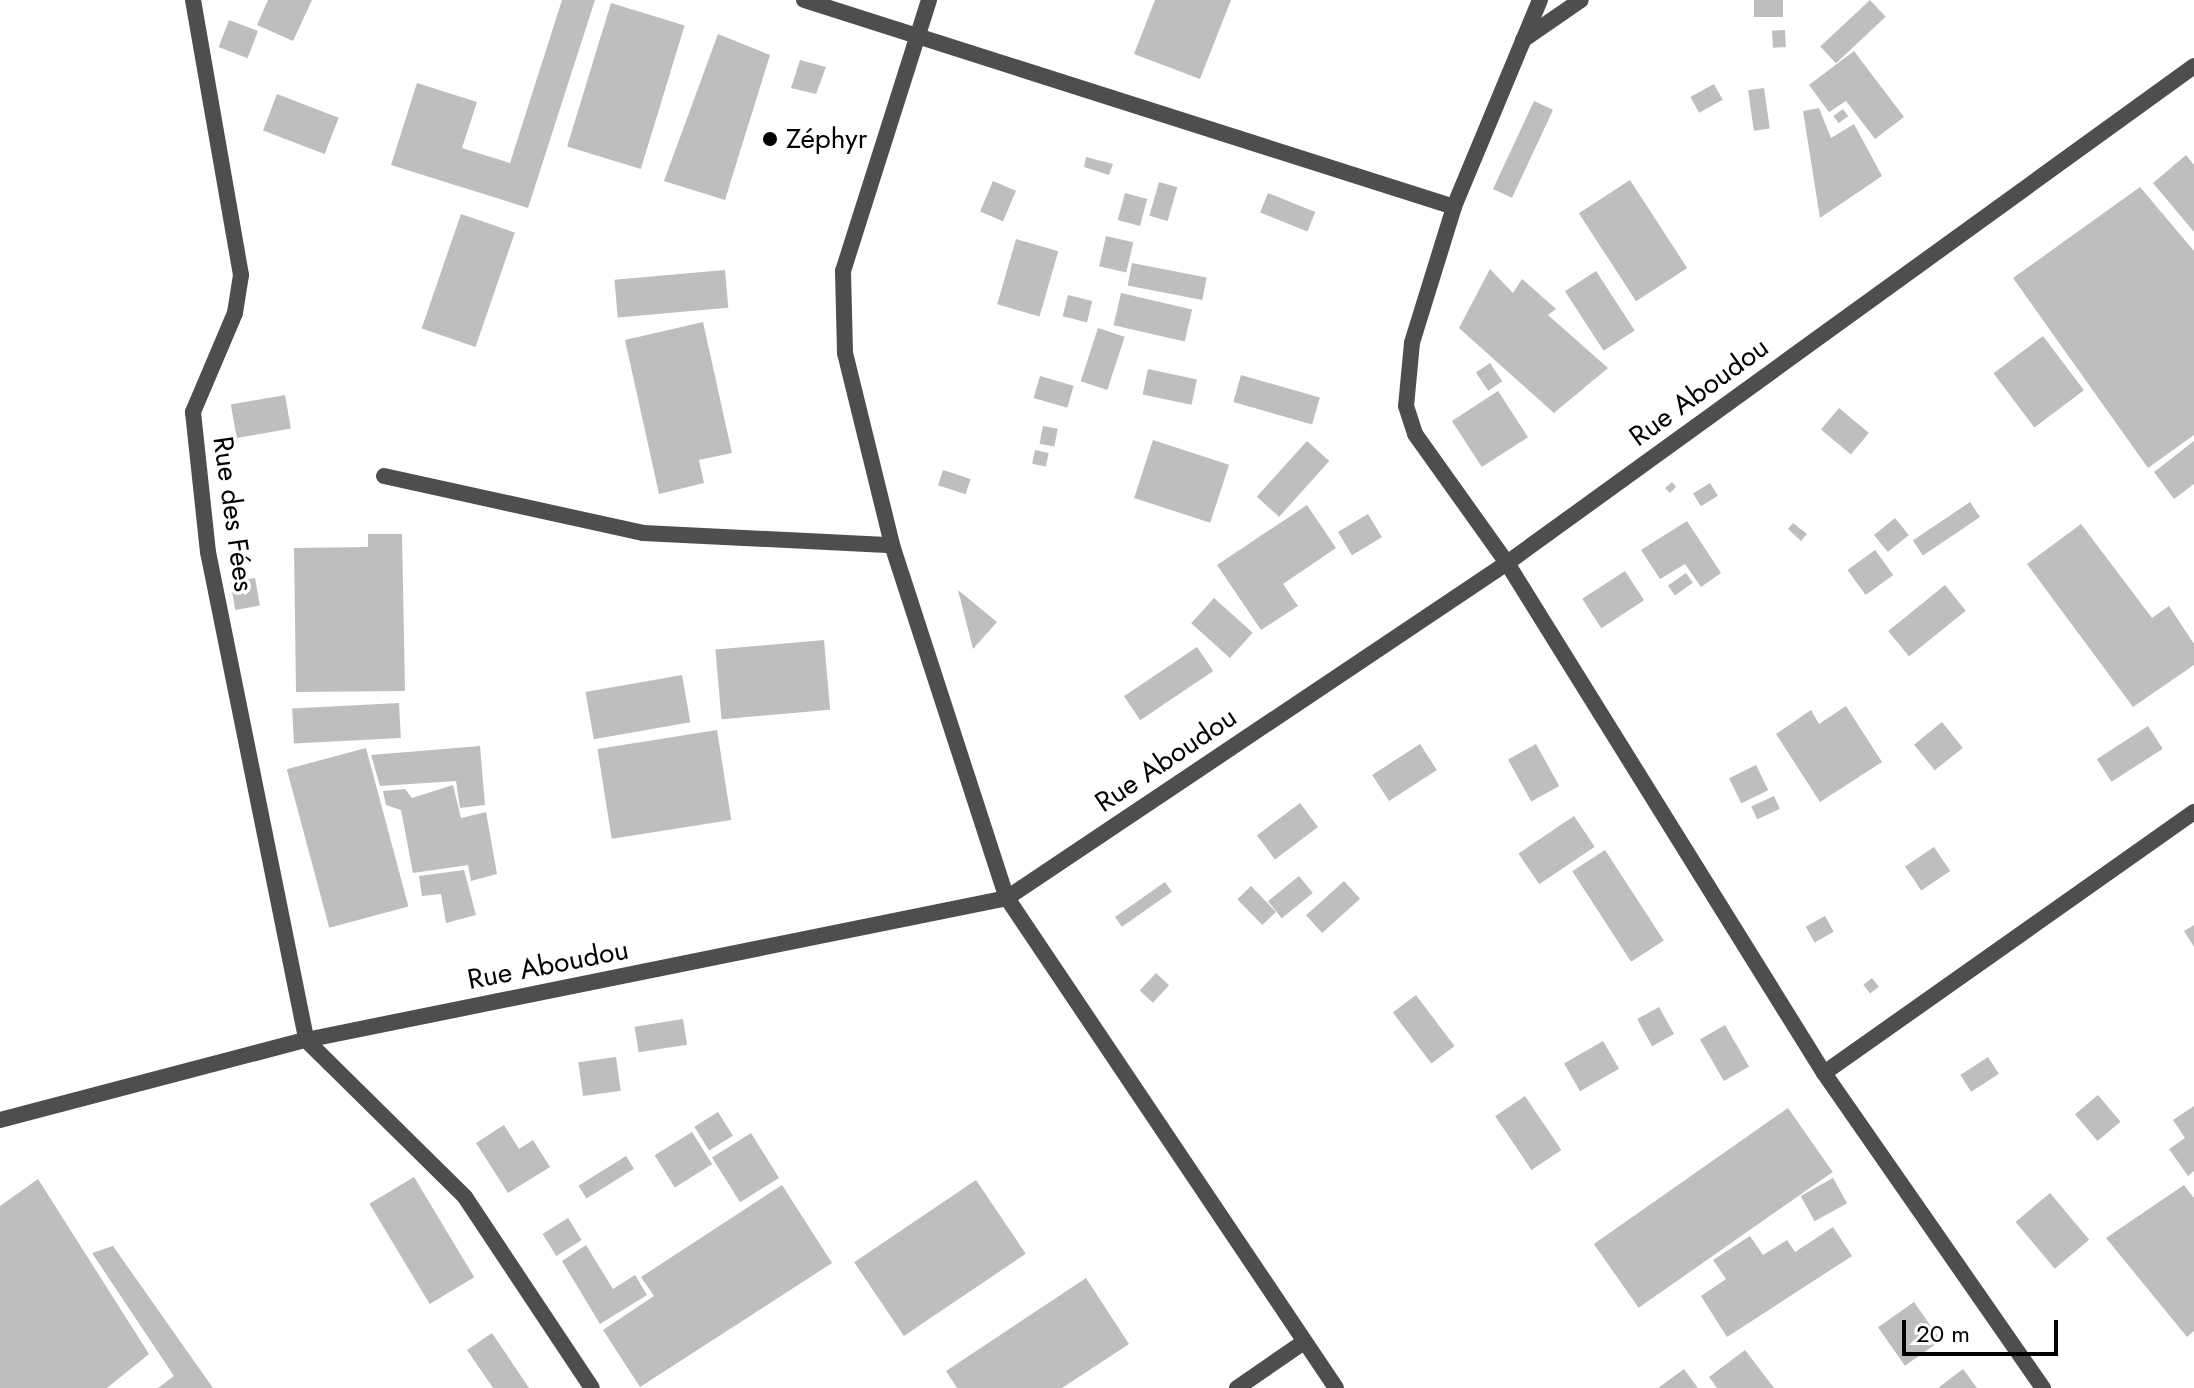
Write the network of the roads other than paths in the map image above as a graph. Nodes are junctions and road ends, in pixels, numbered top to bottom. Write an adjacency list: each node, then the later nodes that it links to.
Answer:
1 (193, 0): 15 (street, Rue des Fées)
2 (804, 0): 6 (street)
3 (929, 0): 6 (street)
4 (1540, 0): 7 (street)
5 (1581, 0): 7 (street)
6 (915, 37): 9 (street); 11 (street)
7 (1523, 40): 9 (street)
8 (2194, 66): 12 (street, Rue Aboudou)
9 (1454, 207): 12 (street)
10 (384, 476): 11 (street)
11 (892, 545): 14 (street)
12 (1507, 563): 14 (street, Rue Aboudou); 16 (street)
13 (2194, 812): 16 (street)
14 (1007, 898): 15 (street, Rue Aboudou); 18 (street)
15 (306, 1040): 17 (street, Rue Aboudou); 19 (street)
16 (1824, 1073): 22 (street)
17 (0, 1120)
18 (1304, 1342): 20 (street); 21 (street)
19 (592, 1388)
20 (1237, 1388)
21 (1336, 1388)
22 (2043, 1388)

